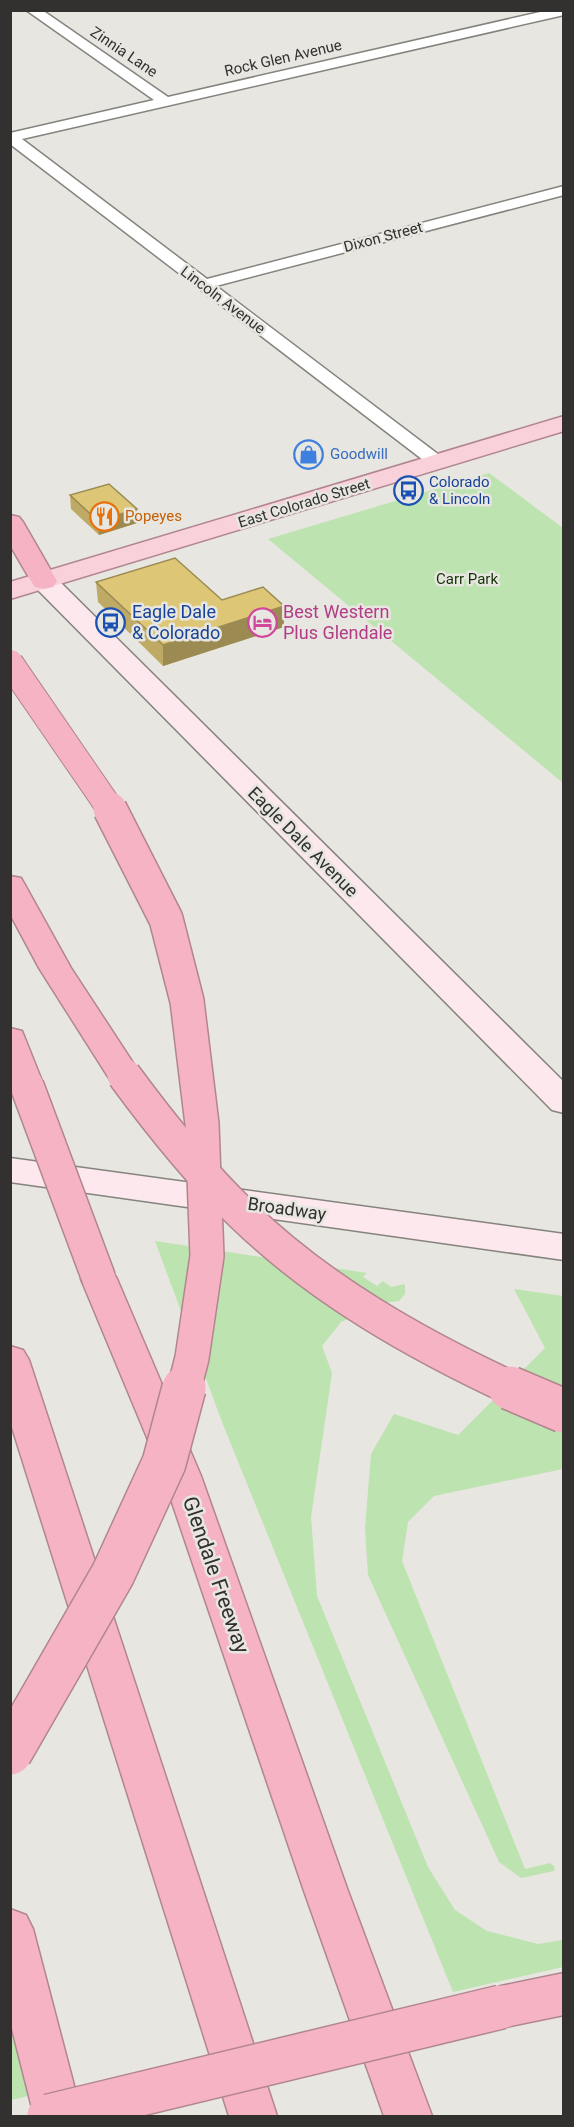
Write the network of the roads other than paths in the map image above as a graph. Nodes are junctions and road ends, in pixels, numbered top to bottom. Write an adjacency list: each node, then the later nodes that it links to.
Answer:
1 (32, 10): 3 (street, Zinnia Lane)
2 (564, 11): 3 (street, Rock Glen Avenue)
3 (166, 102): 4 (street, Rock Glen Avenue)
4 (10, 137): 6 (street, Lincoln Avenue)
5 (564, 190): 6 (street, Dixon Street)
6 (202, 285): 8 (street, Lincoln Avenue)
7 (564, 423): 8 (main road, East Colorado Street)
8 (437, 462): 10 (main road, East Colorado Street)
9 (10, 522): 10 (highway)
10 (44, 581): 11 (main road, East Colorado Street); 15 (main road, Eagle Dale Avenue)
11 (10, 591)
12 (10, 663): 20 (highway, bridge)
13 (10, 885): 19 (highway, bridge)
14 (10, 1038): 26 (highway, Glendale Freeway, bridge)
15 (564, 1102)
16 (10, 1170): 17 (main road, Broadway)
17 (564, 1247)
18 (10, 1360): 25 (highway)
19 (564, 1411)
20 (10, 1753)
21 (10, 1929): 24 (highway)
22 (564, 1994): 23 (highway, bridge)
23 (49, 2116)
24 (58, 2116)
25 (253, 2116)
26 (408, 2116)

